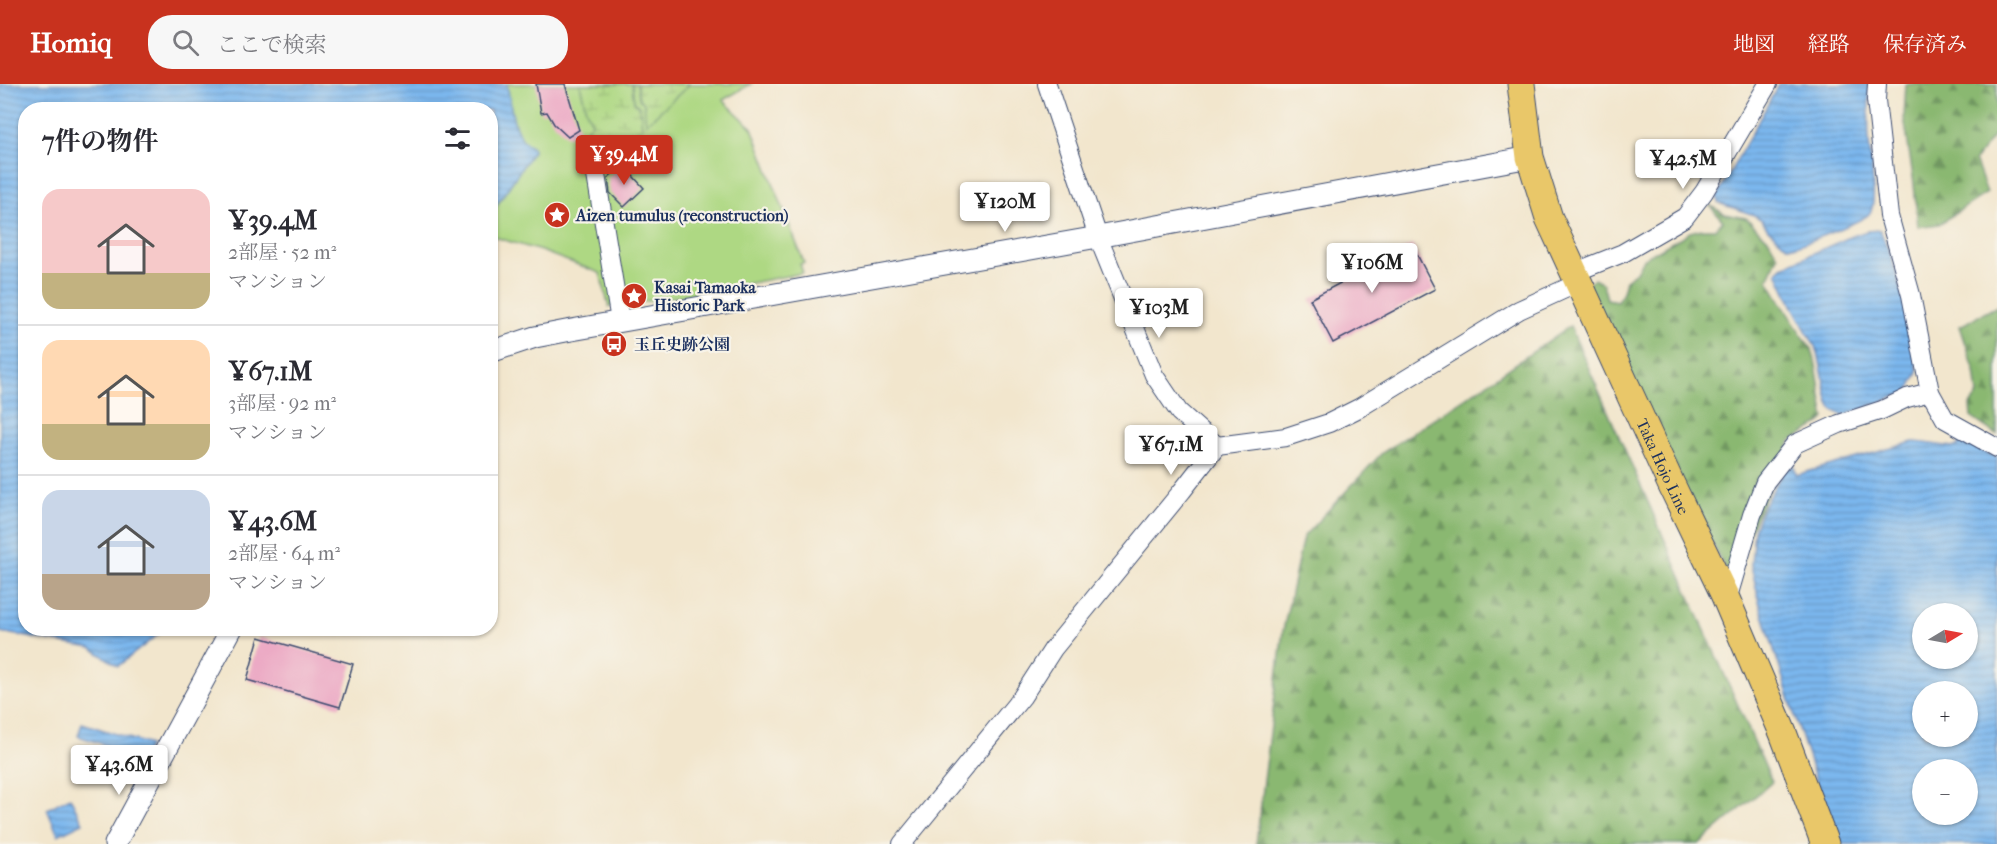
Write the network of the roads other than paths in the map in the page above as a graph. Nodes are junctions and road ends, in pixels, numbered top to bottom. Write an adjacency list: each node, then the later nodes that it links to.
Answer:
1 (1047, 84): 7 (street)
2 (1521, 84): 5 (main road, Taka Hojo Line)
3 (1768, 84): 8 (street)
4 (1876, 84): 11 (street)
5 (1530, 157): 7 (street); 8 (main road, Taka Hojo Line)
6 (596, 175): 9 (street)
7 (1098, 237): 9 (street); 12 (street)
8 (1575, 278): 12 (street); 14 (main road, Taka Hojo Line)
9 (620, 321): 10 (street)
10 (498, 349)
11 (1930, 392): 13 (street); 14 (street)
12 (1217, 446): 17 (street)
13 (1997, 448)
14 (1724, 594): 18 (main road, Taka Hojo Line)
15 (228, 636): 16 (street)
16 (115, 844)
17 (902, 844)
18 (1825, 844)

